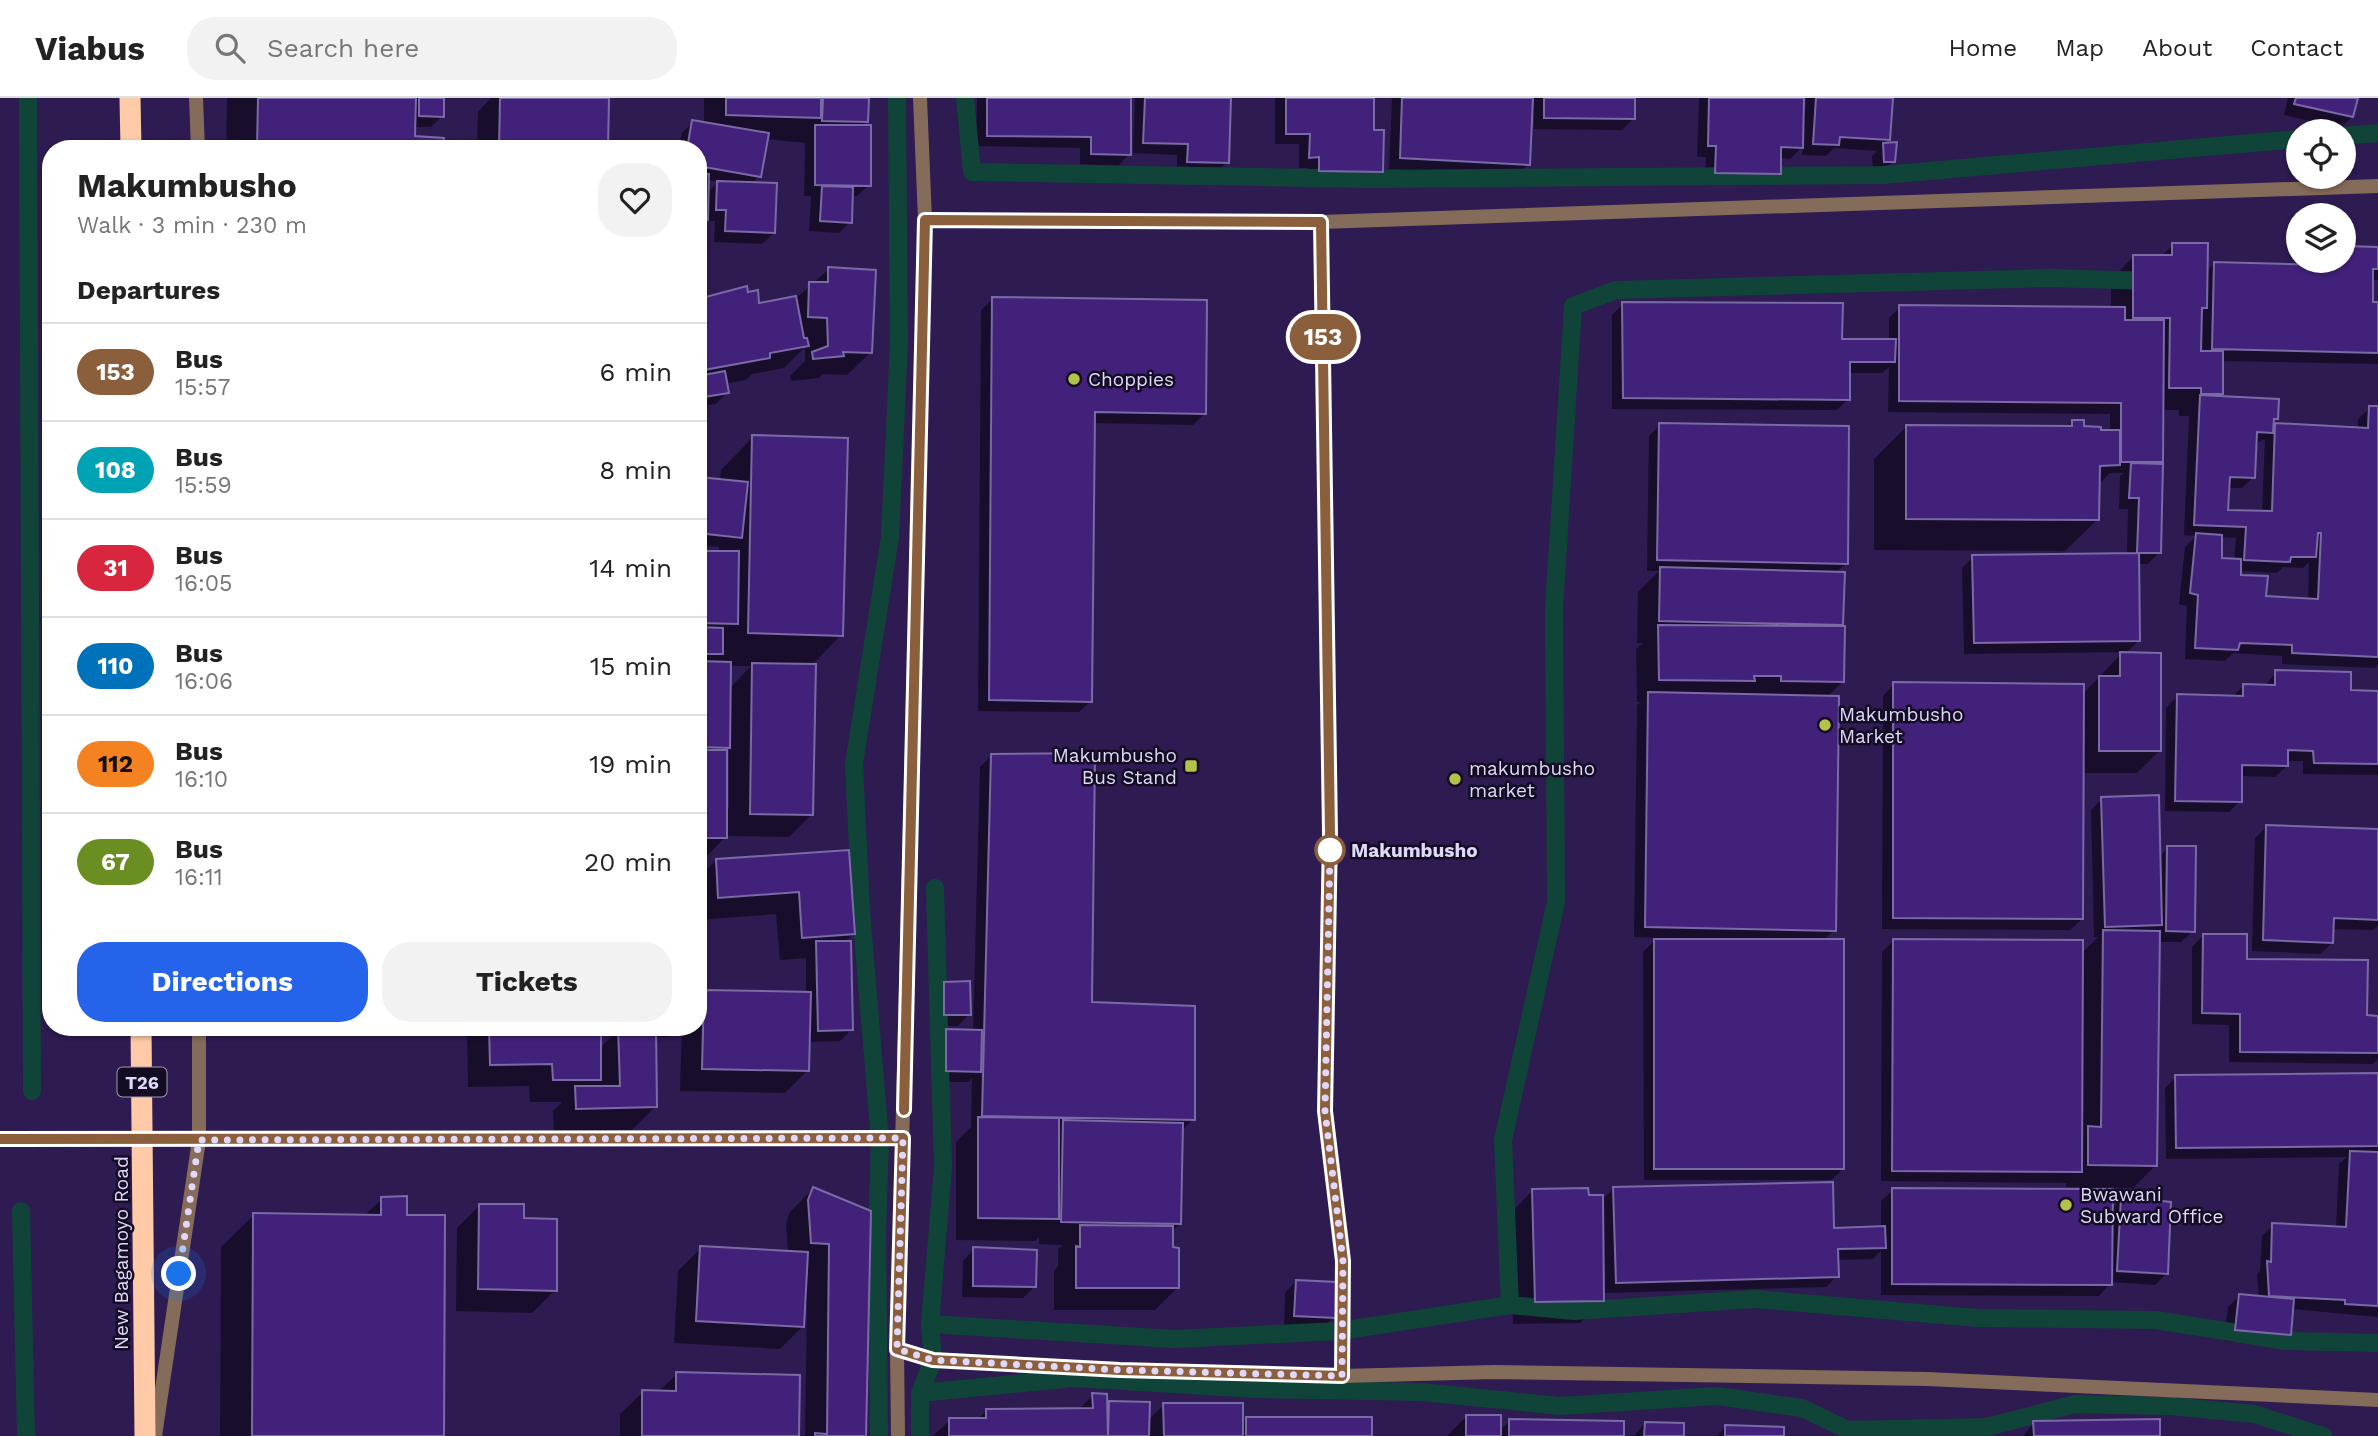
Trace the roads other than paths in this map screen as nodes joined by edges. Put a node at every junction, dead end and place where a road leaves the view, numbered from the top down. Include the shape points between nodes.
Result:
1 (130, 98) edge
2 (195, 98) edge
3 (920, 98) edge
4 (131, 140) edge
5 (197, 140) edge
6 (2378, 186) edge
7 (925, 220) junction
8 (1321, 222) junction
9 (141, 1036) edge
10 (199, 1036) edge
11 (142, 1138) junction
12 (903, 1138) junction
13 (0, 1139) edge
14 (199, 1140) junction
15 (897, 1349) junction
16 (1342, 1376) junction
17 (2378, 1400) edge
18 (145, 1436) edge
19 (155, 1436) edge
20 (898, 1436) edge

1 - 4 highway
2 - 5 street
3 - 7 street
6 - 8 street
7 - 8 street
7 - 12 street
8 - 16 street via 1330,834 1325,1111 1343,1261
9 - 11 highway, New Bagamoyo Road / T26
10 - 14 street
11 - 13 street
11 - 14 street
11 - 18 highway, New Bagamoyo Road / T26
12 - 14 street
12 - 15 street
14 - 19 street
15 - 16 street via 933,1360
15 - 20 street
16 - 17 street via 1494,1372 1927,1379

